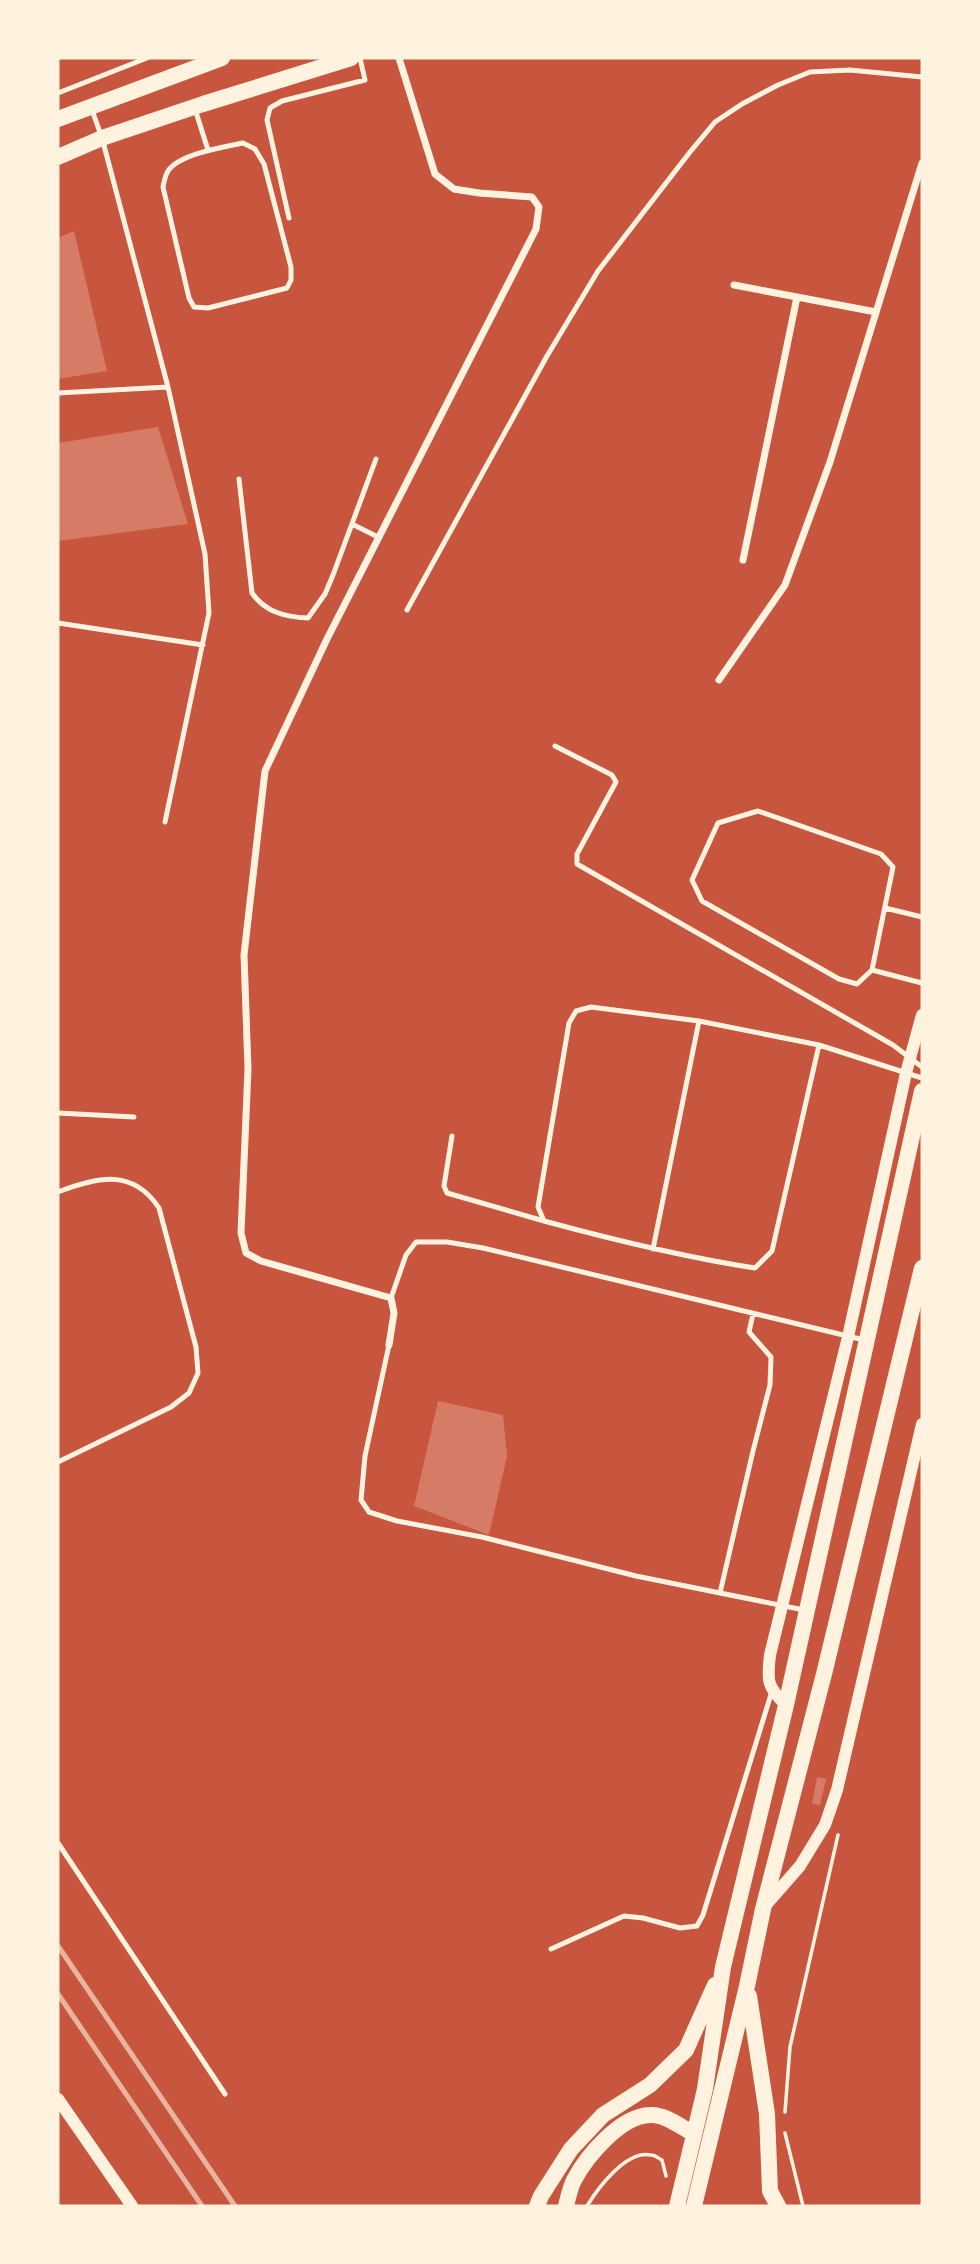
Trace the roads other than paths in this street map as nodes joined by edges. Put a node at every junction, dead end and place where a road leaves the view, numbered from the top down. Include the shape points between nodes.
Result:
1 (147, 58) edge
2 (222, 58) edge
3 (351, 58) edge
4 (360, 58) edge
5 (399, 58) edge
6 (922, 77) edge
7 (58, 93) edge
8 (91, 106) junction
9 (195, 106) junction
10 (58, 119) edge
11 (102, 138) junction
12 (208, 150) junction
13 (58, 157) edge
14 (922, 163) edge
15 (289, 218) dead end
16 (734, 285) dead end
17 (797, 297) junction
18 (876, 312) junction
19 (168, 387) junction
20 (58, 393) edge
21 (376, 459) dead end
22 (239, 479) dead end
23 (352, 524) junction
24 (378, 537) junction
25 (743, 560) dead end
26 (407, 610) dead end
27 (58, 623) edge
28 (203, 645) junction
29 (719, 681) dead end
30 (555, 746) dead end
31 (165, 822) dead end
32 (885, 908) junction
33 (922, 917) edge
34 (872, 970) junction
35 (922, 983) edge
36 (922, 1014) edge
37 (699, 1021) junction
38 (819, 1045) junction
39 (917, 1063) edge
40 (906, 1073) junction
41 (922, 1078) edge
42 (922, 1091) edge
43 (58, 1113) edge
44 (134, 1118) dead end
45 (452, 1136) dead end
46 (58, 1192) edge
47 (544, 1221) junction
48 (653, 1249) junction
49 (922, 1268) edge
50 (391, 1298) junction
51 (752, 1314) junction
52 (848, 1336) junction
53 (867, 1341) junction
54 (389, 1345) joint
55 (922, 1424) edge
56 (58, 1462) edge
57 (720, 1593) junction
58 (782, 1604) junction
59 (807, 1611) junction
60 (772, 1691) junction
61 (786, 1704) junction
62 (58, 1843) edge
63 (763, 1909) junction
64 (551, 1949) dead end
65 (723, 1967) junction
66 (747, 1986) junction
67 (225, 2094) dead end
68 (58, 2099) edge
69 (694, 2134) junction
70 (132, 2206) edge
71 (537, 2206) edge
72 (566, 2206) edge
73 (677, 2206) edge
74 (694, 2206) edge
75 (778, 2206) edge

1 - 7 lane
2 - 8 main road
3 - 9 main road
4 - 15 lane via 365,80 270,108 267,120
5 - 24 street via 435,174 454,188 532,197 539,207 536,229
6 - 26 lane via 850,70 810,72 766,91 715,122 598,271
8 - 10 main road
8 - 11 lane
9 - 11 main road
9 - 12 lane
11 - 13 main road
11 - 19 lane
12 - 12 lane via 243,143 255,149 264,164 291,267 286,288 208,308 194,307 163,187 174,164
14 - 18 street
16 - 17 street
17 - 18 street
17 - 25 street
18 - 29 street via 830,462 785,585
19 - 20 lane
19 - 28 lane via 205,554 209,613
21 - 23 lane
22 - 23 lane via 252,593 286,617 308,618 317,607
23 - 24 lane
24 - 50 street via 265,771 244,956 248,1069 242,1233 246,1253 261,1261
27 - 28 lane
28 - 31 lane
30 - 39 lane via 612,775 616,782 577,854 577,864
32 - 33 lane
32 - 34 lane
32 - 34 lane via 893,867 881,854 758,811 718,822 692,880 702,901 839,979 856,984
34 - 35 lane
36 - 39 street
37 - 38 lane
37 - 47 lane via 591,1007 576,1011 569,1023 538,1207
37 - 48 lane
38 - 40 lane
38 - 48 lane via 772,1251 755,1268
39 - 40 street
40 - 41 lane
40 - 52 street
42 - 53 main road
43 - 44 lane
45 - 47 lane via 444,1186 447,1193
46 - 56 lane via 97,1180 118,1180 149,1193 159,1208 196,1347 198,1373 189,1393 171,1407
47 - 48 lane
49 - 63 main road
50 - 51 lane via 416,1242 433,1241 483,1248
50 - 54 street via 394,1313
51 - 52 lane
51 - 57 lane via 749,1332 771,1357 770,1385
52 - 53 lane
52 - 58 street
53 - 59 main road
54 - 57 lane via 365,1456 361,1500 369,1512
55 - 63 street via 837,1790 825,1825 800,1866
57 - 58 lane
58 - 59 lane
58 - 60 street via 768,1674
59 - 61 main road
60 - 61 street
60 - 64 lane via 697,1926 624,1916
61 - 65 main road
62 - 67 lane
63 - 66 main road
65 - 69 main road
65 - 71 main road via 686,2050 650,2085 603,2115 571,2149
66 - 74 main road
66 - 75 main road via 767,2114 770,2191
68 - 70 street
69 - 72 main road via 652,2115 624,2123 574,2181
69 - 73 main road

